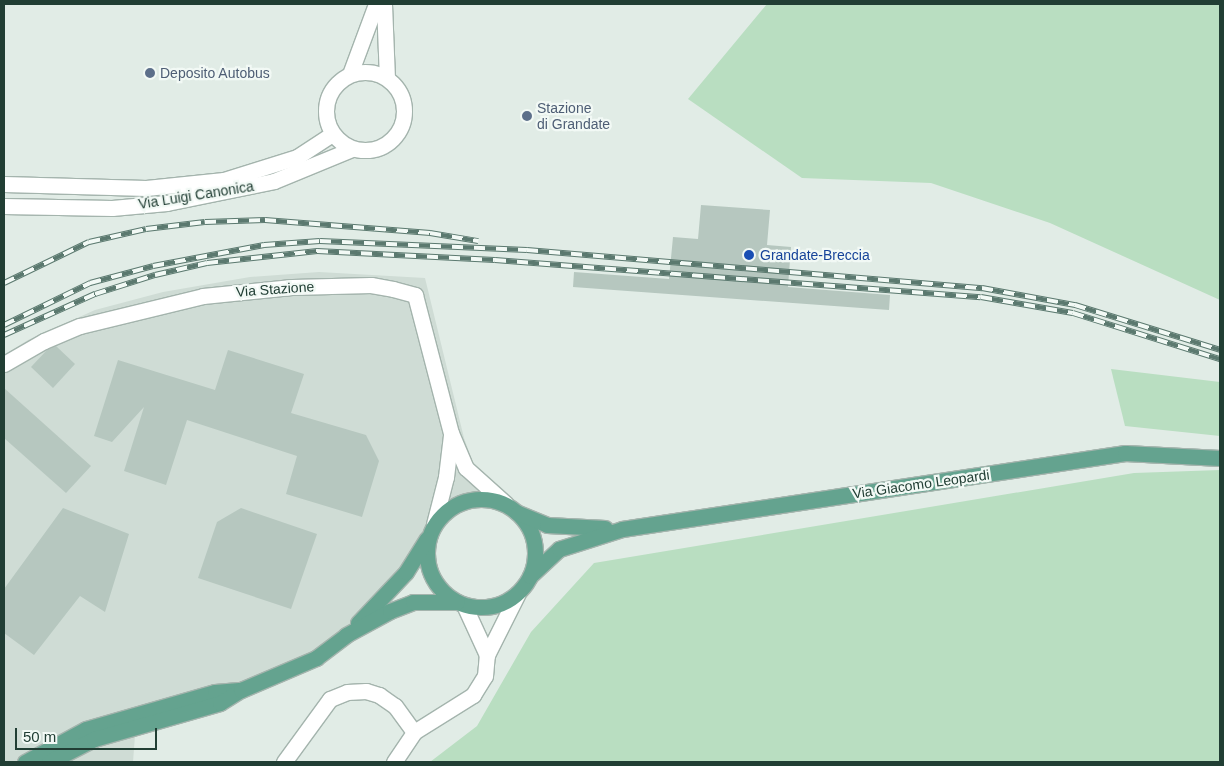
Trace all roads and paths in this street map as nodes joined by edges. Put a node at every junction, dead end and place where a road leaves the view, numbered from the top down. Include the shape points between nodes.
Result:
1 (376, 4) edge
2 (384, 4) edge
3 (350, 74) junction
4 (386, 78) junction
5 (332, 134) junction
6 (352, 149) junction
7 (4, 184) edge
8 (4, 206) edge
9 (4, 364) edge
10 (451, 433) junction
11 (1220, 458) edge
12 (512, 509) junction
13 (622, 529) junction
14 (431, 530) junction
15 (530, 576) junction
16 (518, 593) junction
17 (461, 603) junction
18 (346, 635) junction
19 (487, 655) junction
20 (241, 690) junction
21 (414, 732) junction
22 (25, 762) edge
23 (49, 762) edge
24 (284, 762) edge
25 (394, 762) edge

1 - 3 street
2 - 4 street
3 - 4 street via 363,72
3 - 5 street via 336,85 327,100 325,112
4 - 6 street, Via Luigi Canonica via 401,96 404,107 401,128 382,147 366,151
5 - 6 street
5 - 7 street, Via Luigi Canonica via 297,157 224,180 146,188
6 - 8 street, Via Luigi Canonica via 274,182 167,203 112,208
9 - 10 street, Via Stazione via 44,341 80,326 203,296 292,287 371,285 414,295
10 - 12 street, Via Stazione via 466,468
10 - 14 street, Via Stazione via 446,477
11 - 13 main road, Via Giacomo Leopardi via 1126,454
12 - 13 main road, Via Giacomo Leopardi via 547,525
12 - 14 main road, Via Giacomo Leopardi via 487,498 470,499 453,506
12 - 15 main road, Via Giacomo Leopardi via 533,536 535,557
13 - 15 main road, Via Giacomo Leopardi via 559,549
14 - 17 main road via 427,564 434,580
14 - 18 main road, Via Giacomo Leopardi via 406,572
15 - 16 main road, Via Giacomo Leopardi
16 - 17 main road, Via Giacomo Leopardi via 489,606
16 - 19 street
17 - 18 main road, Via Giacomo Leopardi via 413,602
17 - 19 street
18 - 20 main road, Via Giacomo Leopardi via 316,658
19 - 21 street via 485,676 474,696
20 - 22 main road, Via Giacomo Leopardi via 215,692 86,729
20 - 23 main road, Via Giacomo Leopardi via 220,702 94,739
21 - 24 street via 395,706 379,695 366,691 347,692 330,699
21 - 25 street

